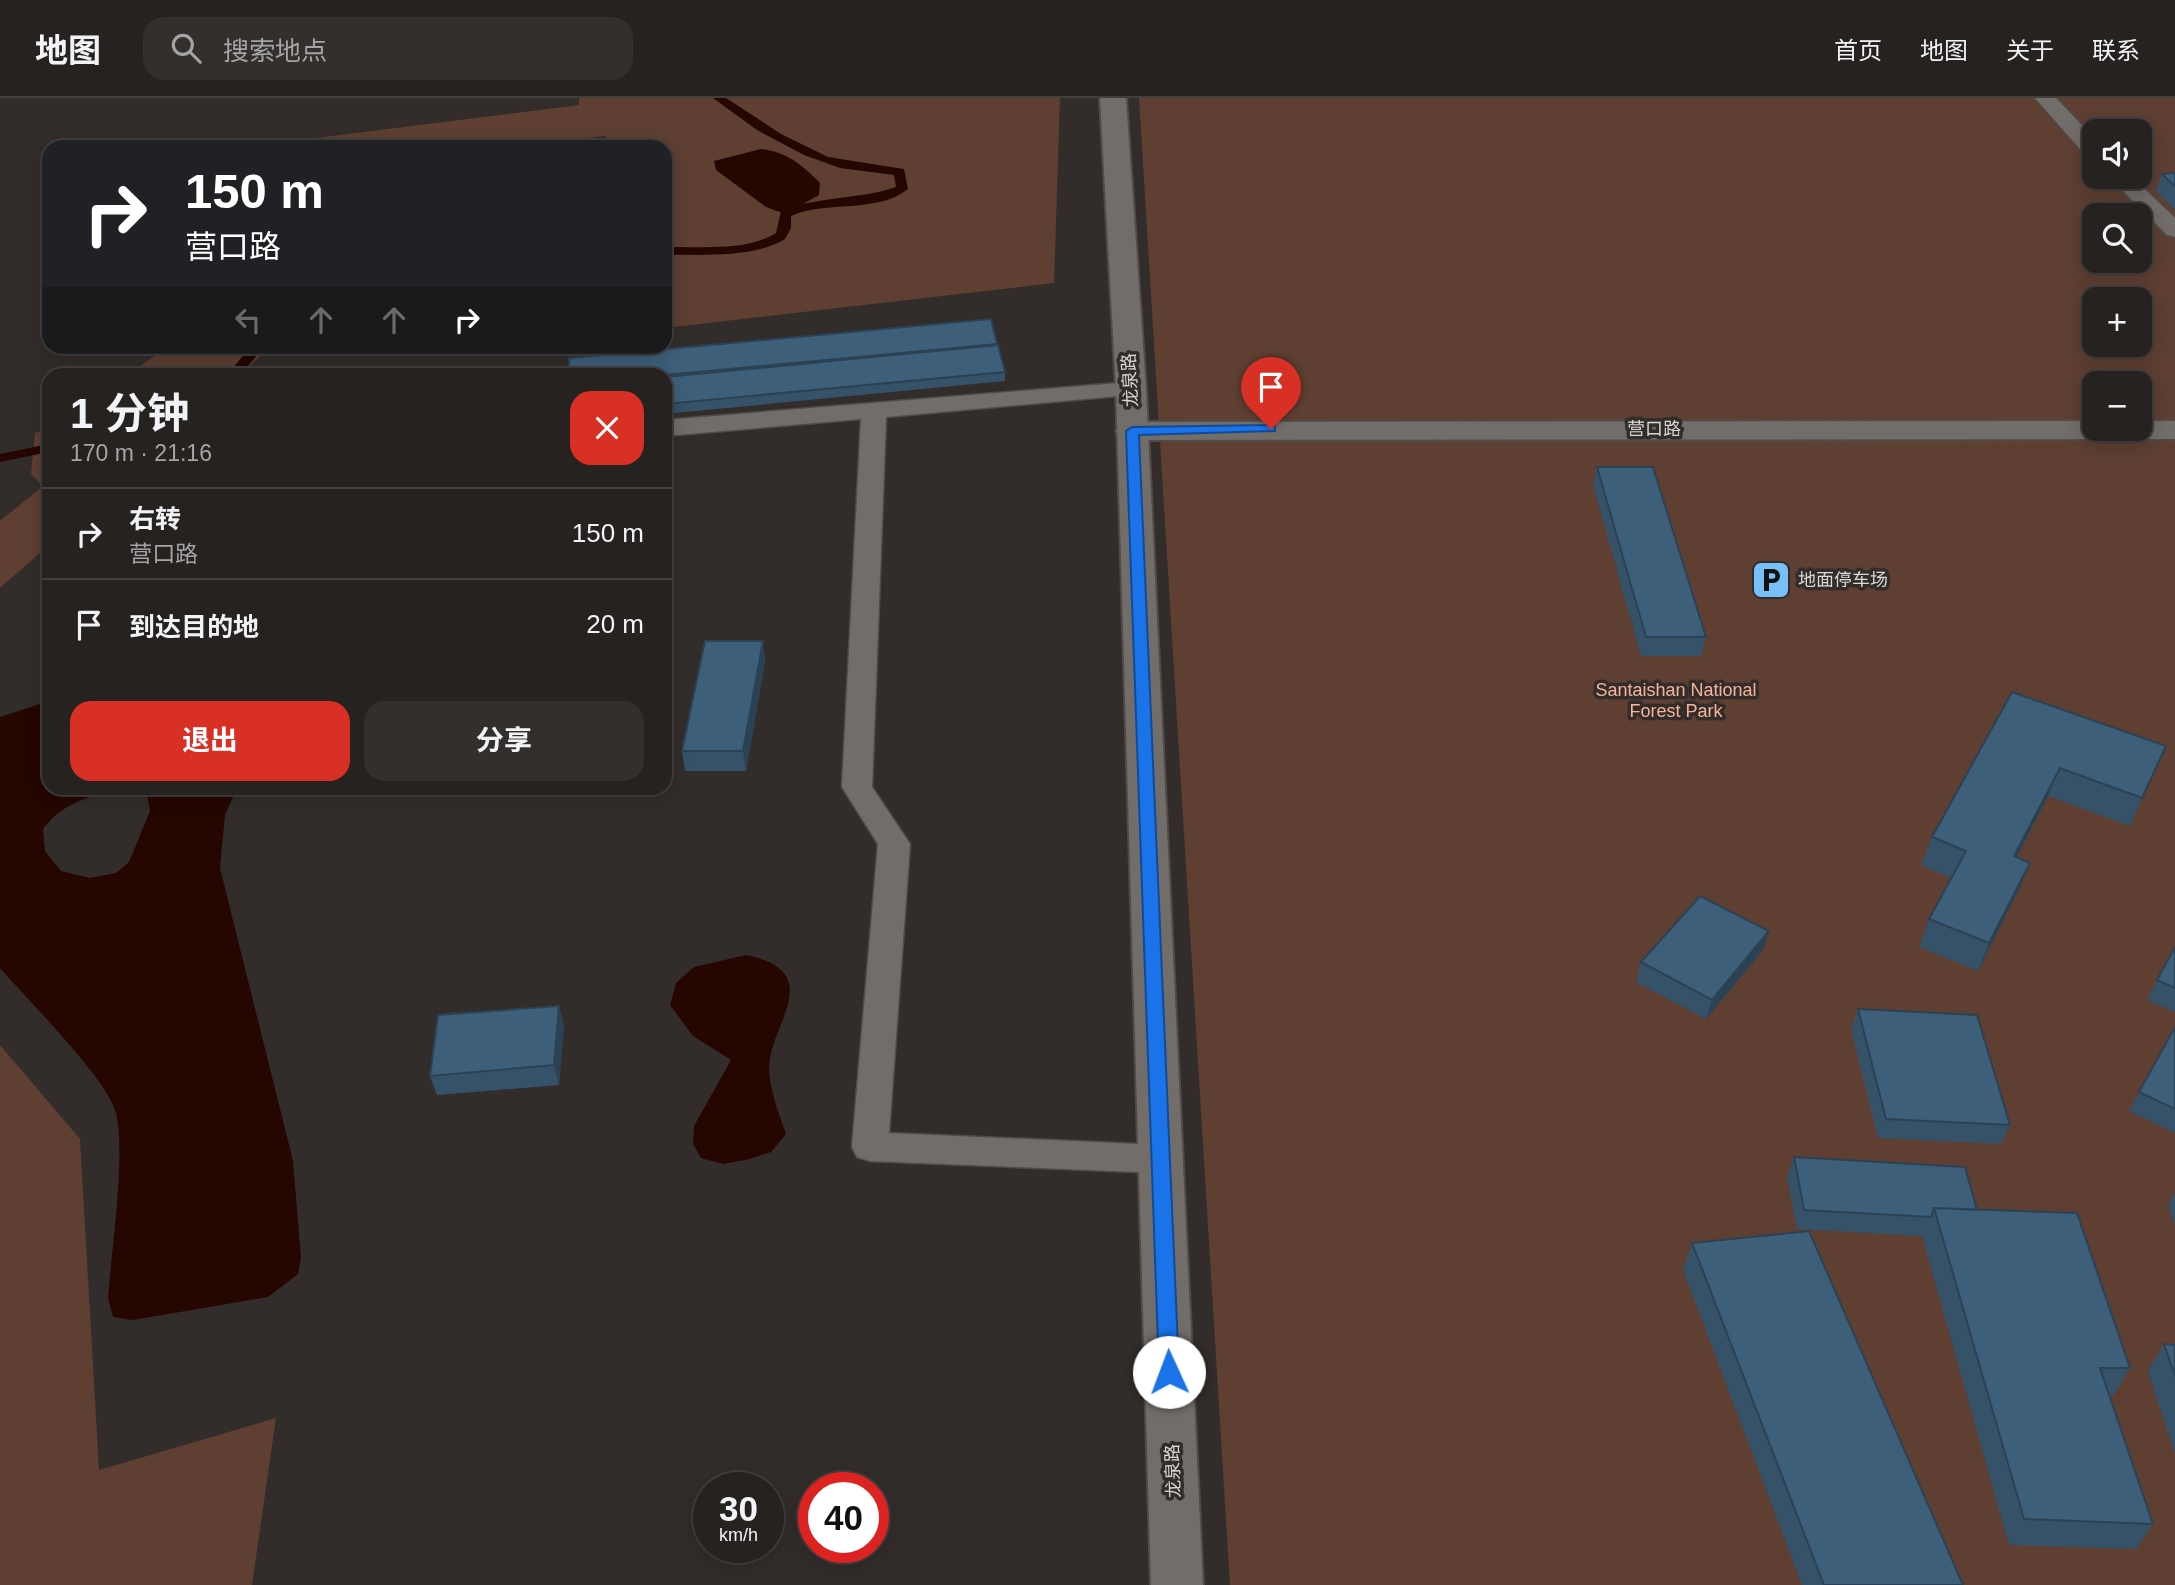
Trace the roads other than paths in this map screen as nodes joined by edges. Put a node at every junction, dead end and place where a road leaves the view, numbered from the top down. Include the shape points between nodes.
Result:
1 (1113, 98) edge
2 (2045, 98) edge
3 (2082, 138) edge
4 (2132, 189) edge
5 (2175, 230) edge
6 (1131, 389) junction
7 (874, 413) dead end
8 (672, 427) edge
9 (2175, 430) edge
10 (1132, 431) junction
11 (1161, 1159) junction
12 (1177, 1585) edge

1 - 6 street, 龙泉路
2 - 3 lane
4 - 5 lane
6 - 8 lane
6 - 10 street, 龙泉路
7 - 11 lane via 857,787 894,844 870,1147
9 - 10 street, 营口路
10 - 11 street, 龙泉路
11 - 12 street, 龙泉路

